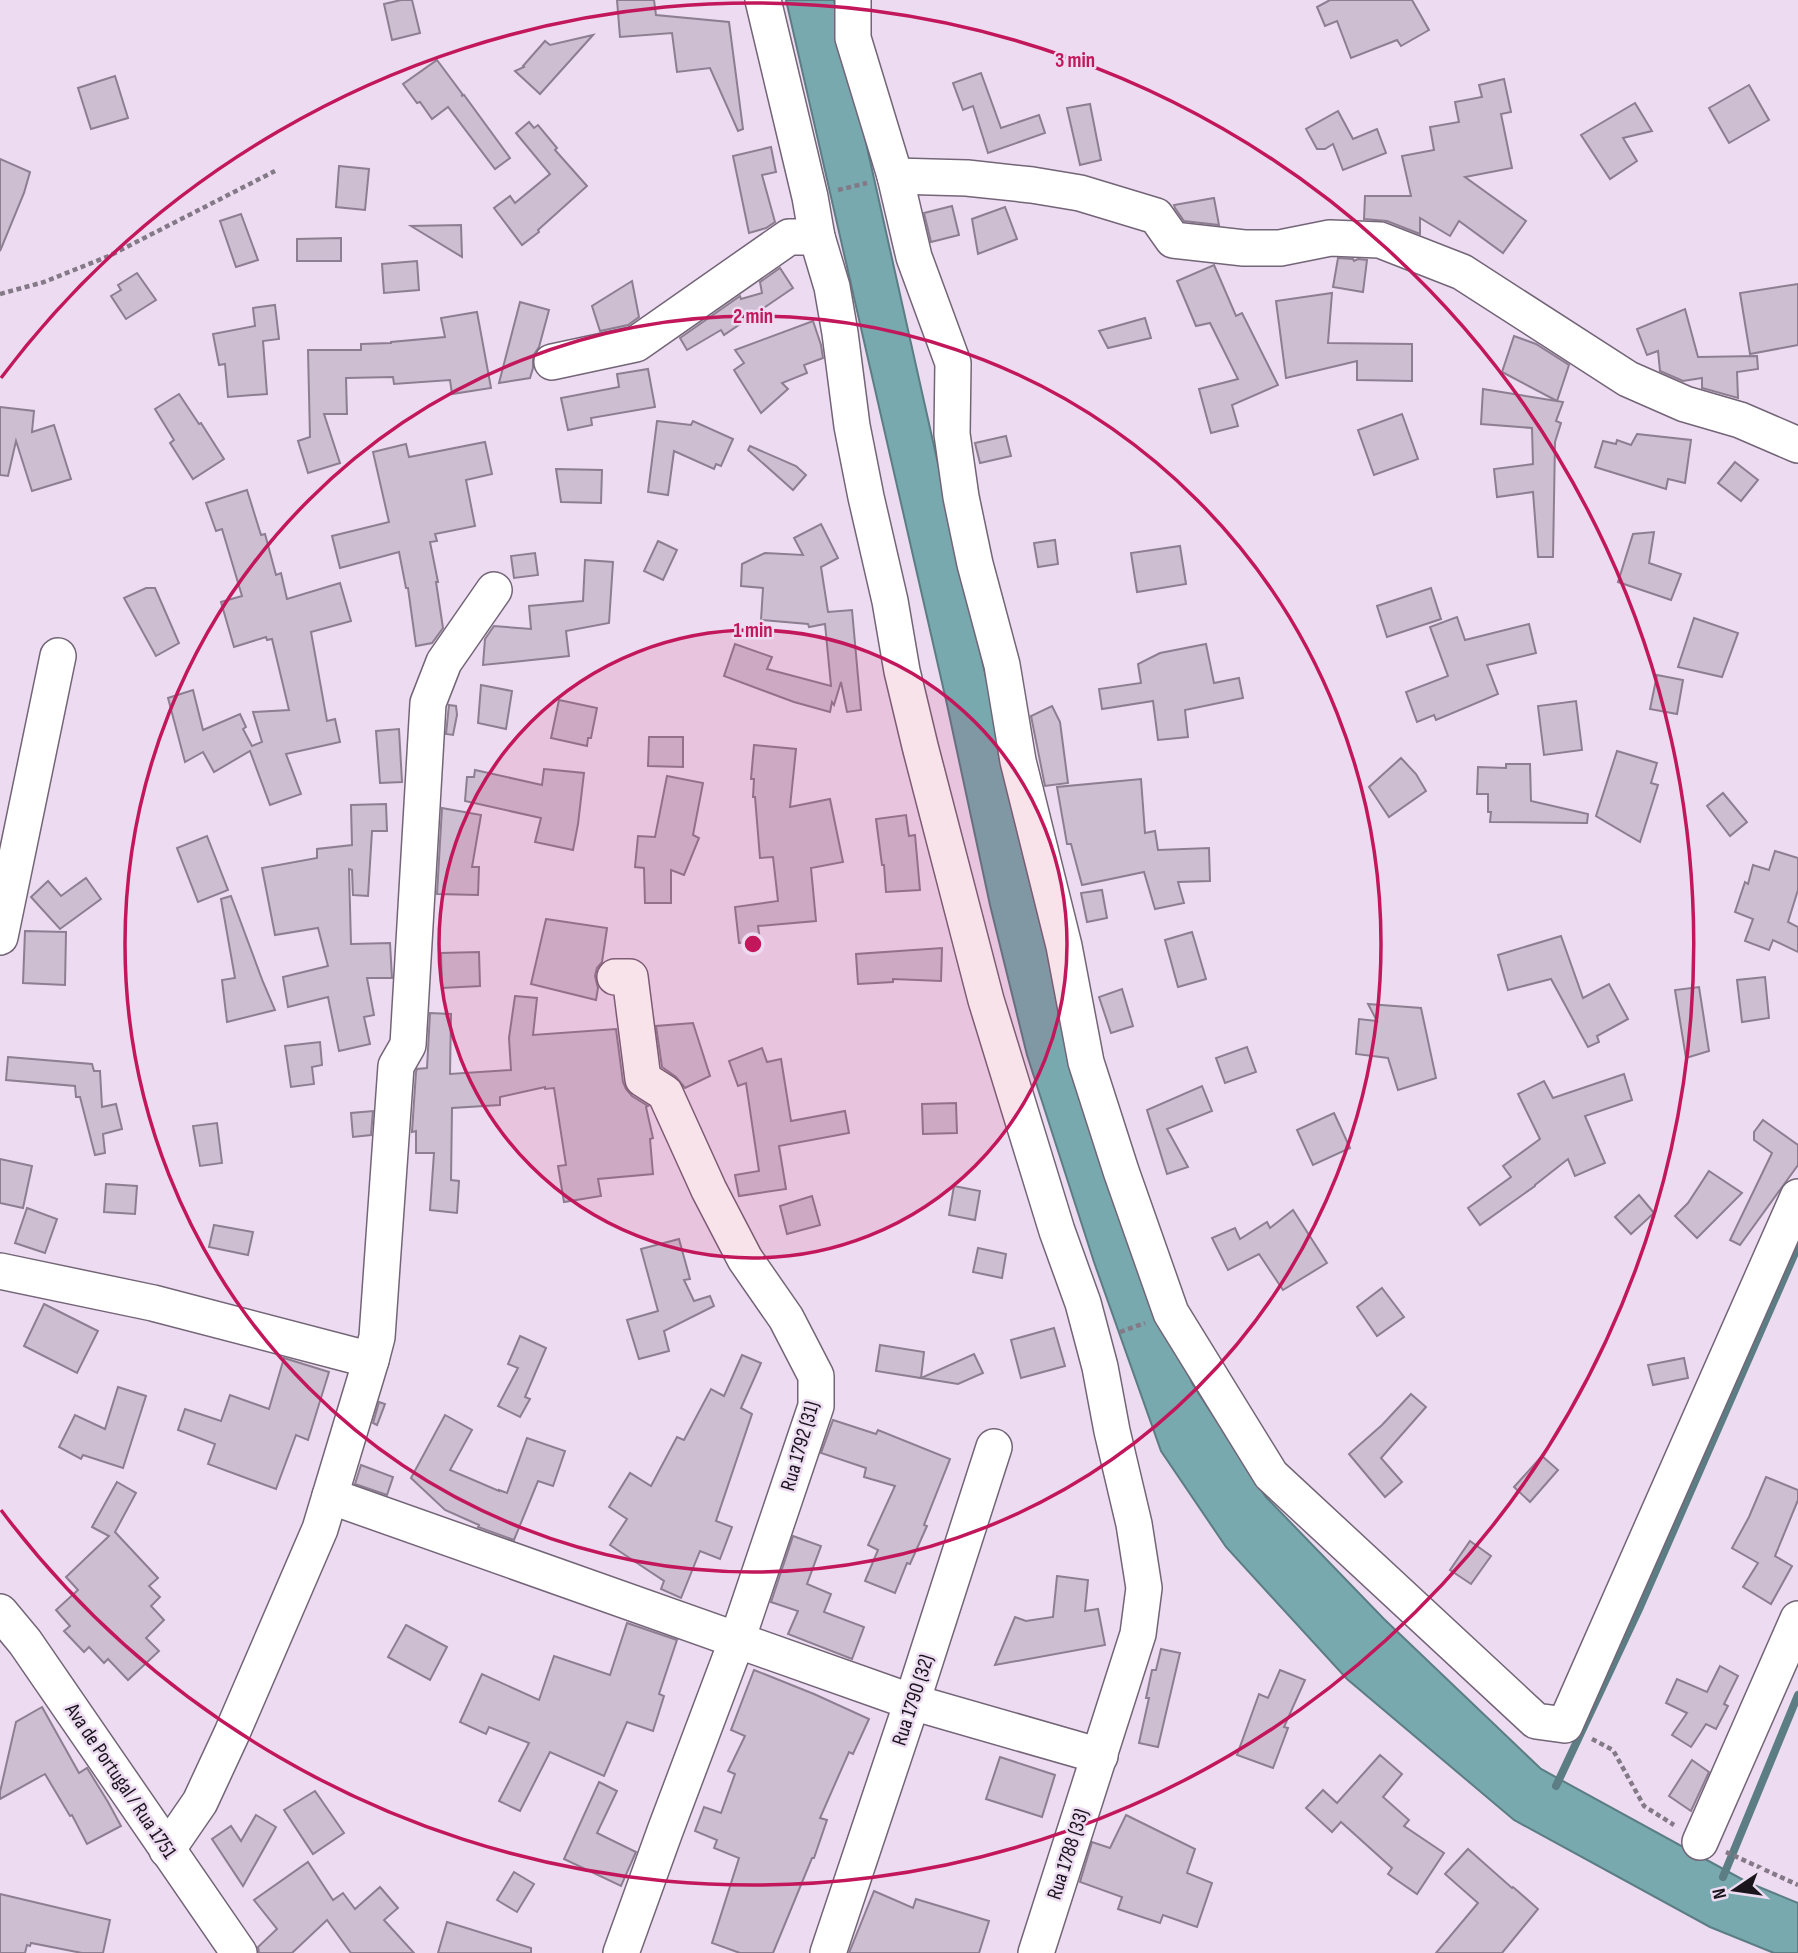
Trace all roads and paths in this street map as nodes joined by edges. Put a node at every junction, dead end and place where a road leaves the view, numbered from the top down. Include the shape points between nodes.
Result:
1 (763, 0) edge
2 (853, 0) edge
3 (275, 171) dead end
4 (895, 176) junction
5 (810, 197) junction
6 (817, 237) junction
7 (0, 293) edge
8 (552, 362) dead end
9 (1798, 445) edge
10 (494, 590) dead end
11 (58, 656) dead end
12 (0, 937) edge
13 (615, 977) dead end
14 (1798, 1197) edge
15 (0, 1271) edge
16 (1171, 1313) junction
17 (1093, 1342) junction
18 (371, 1360) junction
19 (994, 1447) dead end
20 (330, 1496) junction
21 (0, 1612) edge
22 (1798, 1619) edge
23 (737, 1640) junction
24 (912, 1702) junction
25 (1613, 1750) dead end
26 (1100, 1756) junction
27 (1707, 1844) junction
28 (167, 1850) junction
29 (1798, 1885) edge
30 (239, 1953) edge
31 (621, 1953) edge
32 (828, 1953) edge
33 (1036, 1953) edge

1 - 5 street, Rua 1788 (33)
2 - 4 street via 853,38
3 - 7 path via 109,256 44,282
4 - 5 path
4 - 9 street via 967,178 1080,193 1156,216 1173,240 1280,248 1330,238 1380,240 1462,272 1628,379
4 - 16 street via 914,257 953,363 953,434 961,498 1002,665 1018,761 1064,946 1086,1062
5 - 6 street, Rua 1788 (33)
6 - 8 street via 789,237 636,344
6 - 17 street, Rua 1788 (33) via 832,286 852,426 920,746 986,1000
10 - 18 street via 444,662 428,703 408,1045 396,1066 377,1337
11 - 12 street
13 - 23 street, Rua 1792 (31) via 630,977 643,1079 665,1093 745,1259 786,1318 816,1376 816,1405
14 - 16 street via 1565,1725 1536,1721 1271,1475
15 - 18 street via 153,1303
16 - 17 path
17 - 26 street, Rua 1788 (33) via 1144,1588 1138,1634
18 - 20 street
19 - 24 street, Rua 1790 (32)
20 - 23 street
20 - 28 street via 232,1733 200,1802
21 - 28 street, Ava de Portugal / Rua 1751 via 26,1642
22 - 27 street
23 - 24 street
23 - 31 street, Rua 1792 (31)
24 - 26 street
24 - 32 street, Rua 1790 (32)
25 - 27 path via 1644,1806
26 - 33 street, Rua 1788 (33)
27 - 29 path
28 - 30 street, Ava de Portugal / Rua 1751

